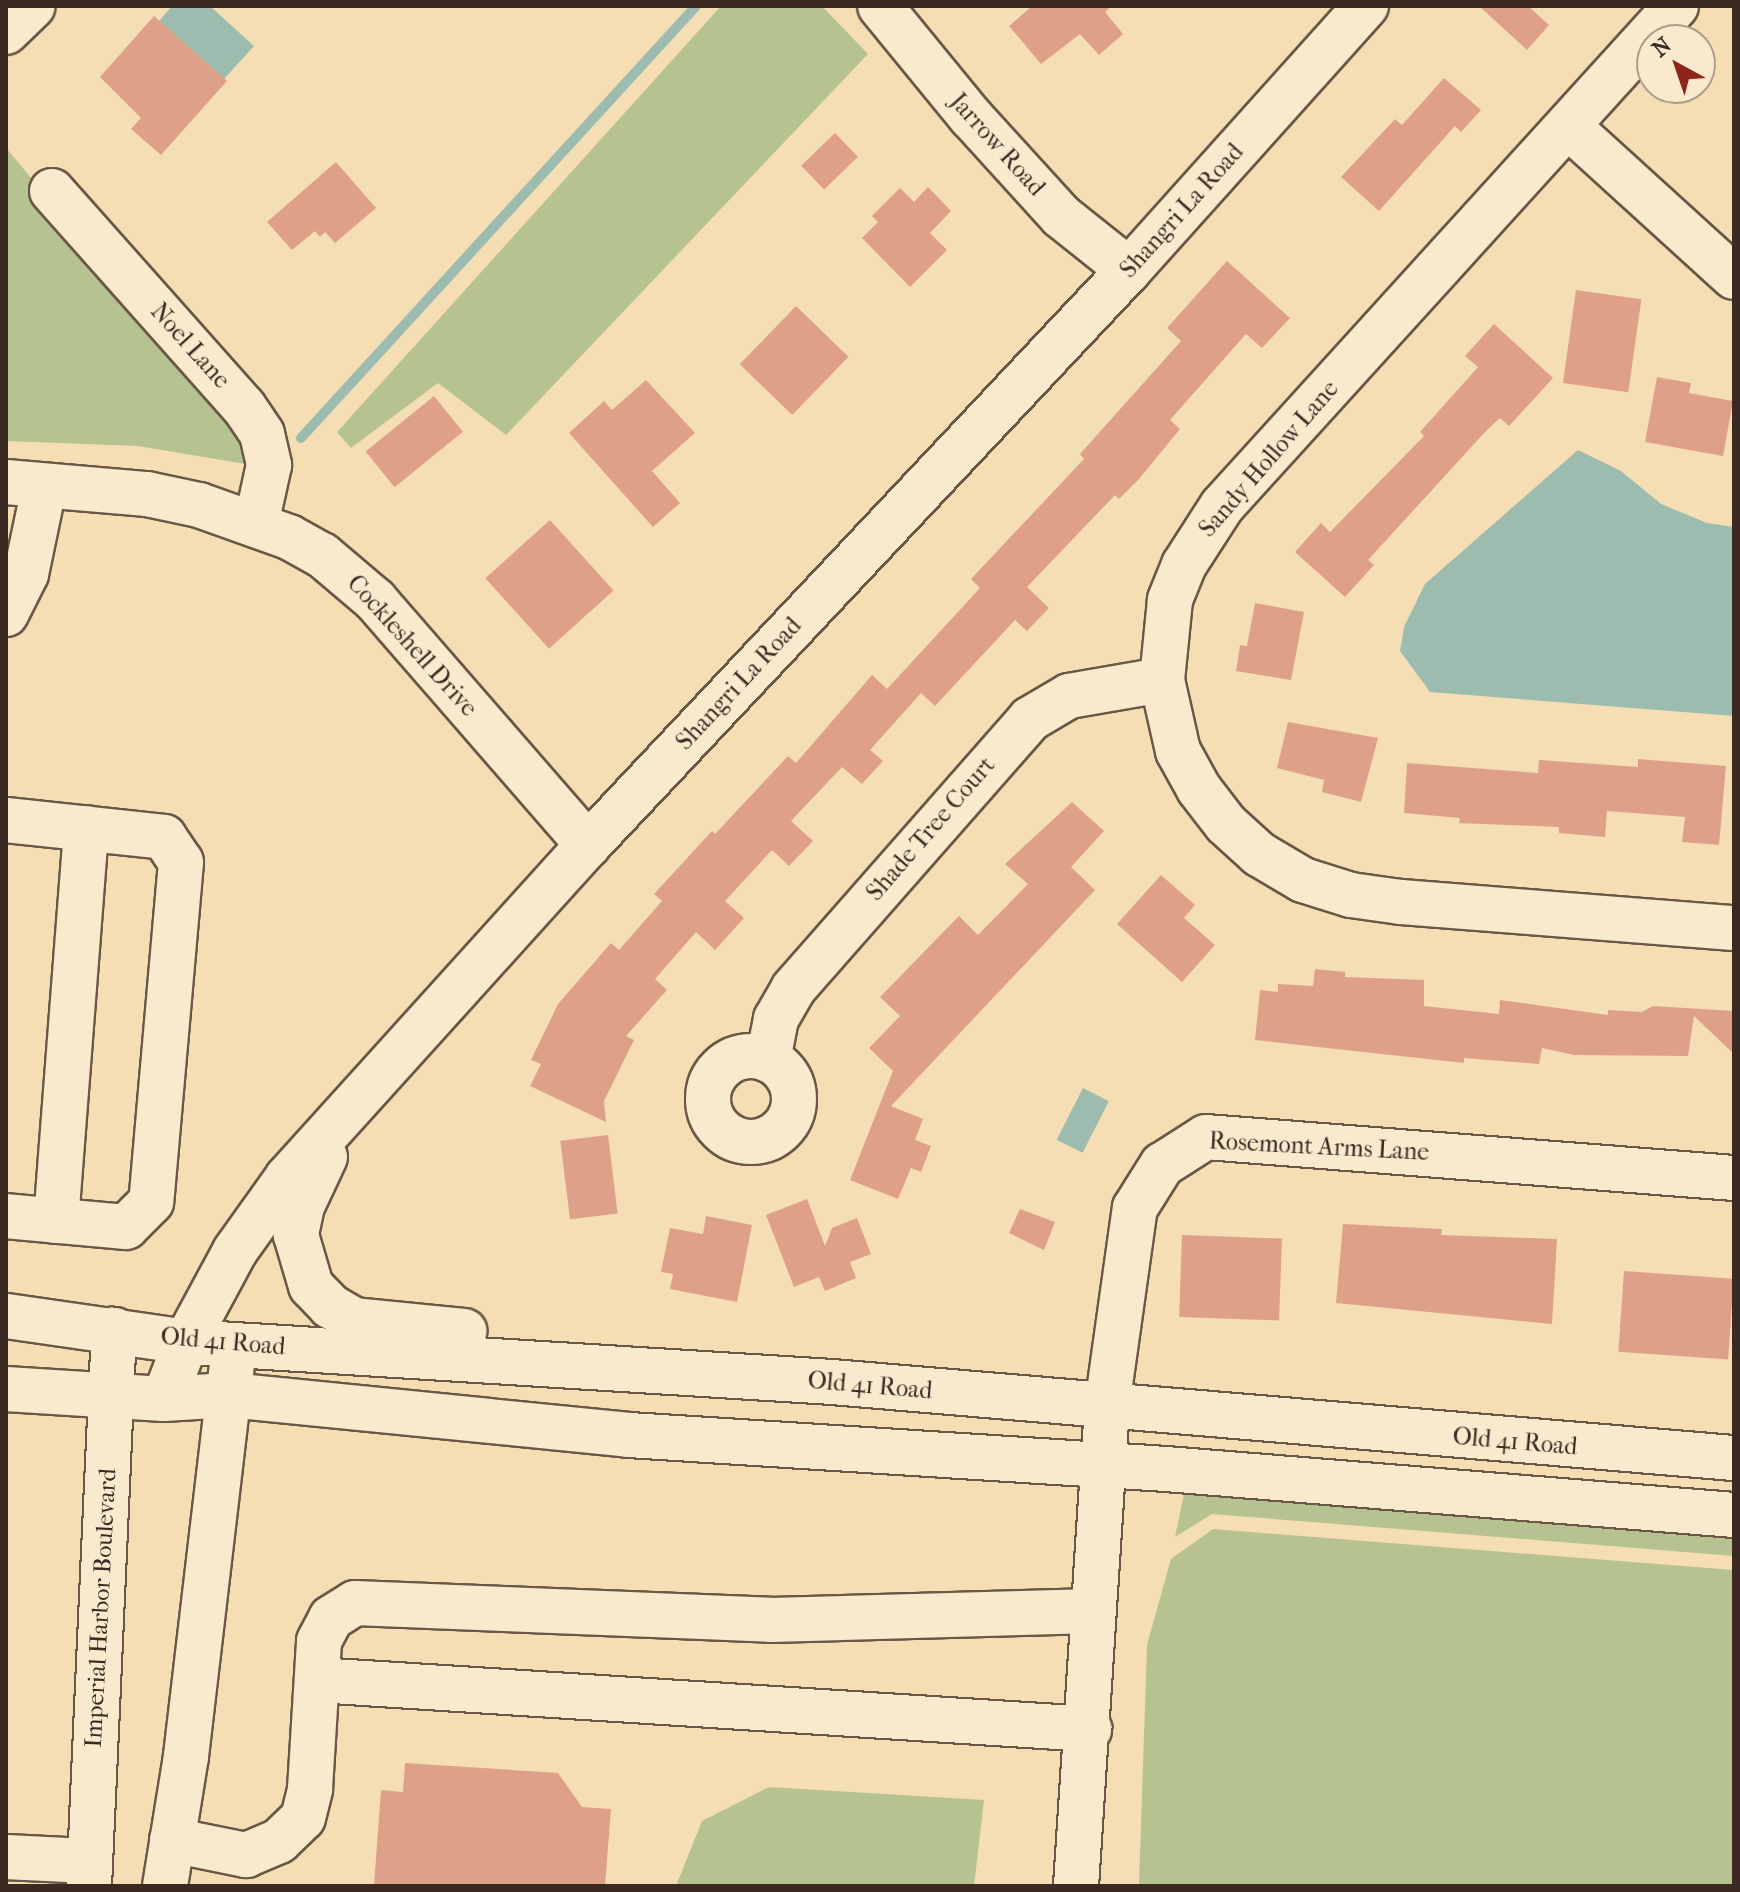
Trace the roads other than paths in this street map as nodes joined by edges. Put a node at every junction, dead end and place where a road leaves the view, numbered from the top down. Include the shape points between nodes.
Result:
1 (33, 6) edge
2 (880, 6) edge
3 (1366, 6) edge
4 (1676, 6) edge
5 (6, 32) edge
6 (1568, 126) junction
7 (52, 191) dead end
8 (1129, 270) junction
9 (1734, 277) edge
10 (25, 485) edge
11 (256, 524) junction
12 (6, 614) edge
13 (1162, 680) junction
14 (6, 820) edge
15 (86, 828) junction
16 (588, 845) junction
17 (1734, 928) edge
18 (768, 1060) dead end
19 (344, 1114) junction
20 (1734, 1178) edge
21 (6, 1216) edge
22 (56, 1221) junction
23 (6, 1316) edge
24 (114, 1330) junction
25 (186, 1342) junction
26 (234, 1346) junction
27 (832, 1382) junction
28 (6, 1389) edge
29 (109, 1395) junction
30 (229, 1395) junction
31 (164, 1399) junction
32 (1107, 1406) junction
33 (1734, 1458) edge
34 (1103, 1465) junction
35 (1734, 1515) edge
36 (1094, 1611) junction
37 (317, 1680) junction
38 (1089, 1729) junction
39 (172, 1840) junction
40 (6, 1857) edge
41 (89, 1874) edge
42 (165, 1886) edge
43 (1076, 1886) edge

1 - 5 street
2 - 8 street, Jarrow Road via 1061,216
3 - 8 street, Shangri La Road
4 - 6 street, Sandy Hollow Lane
6 - 9 street
6 - 13 street, Sandy Hollow Lane via 1222,506 1184,565 1170,600
7 - 11 street, Noel Lane via 244,407 262,434 269,465
8 - 16 street, Shangri La Road
10 - 11 street, Cockleshell Drive via 147,494
10 - 12 street via 26,574
11 - 16 street, Cockleshell Drive via 289,537 350,576
13 - 17 street, Sandy Hollow Lane via 1178,751 1199,789 1259,854 1303,880 1351,895 1401,902
13 - 18 street, Shade Tree Court via 1069,696 1030,719 793,989 776,1019
14 - 15 street
15 - 22 street
15 - 22 street via 164,837 181,862 151,1202 126,1227
16 - 19 street, Shangri La Road
19 - 25 street, Shangri La Road via 287,1178 235,1251
19 - 27 street via 302,1206 296,1235 311,1286 354,1320 734,1350
20 - 32 street, Rosemont Arms Lane via 1206,1137 1162,1165 1140,1195
21 - 22 street
23 - 24 street, Old 41 Road
24 - 25 street, Old 41 Road
24 - 29 street, Imperial Harbor Boulevard
25 - 26 street, Old 41 Road
25 - 31 street, Shangri La Road
26 - 27 street, Old 41 Road
26 - 30 street
27 - 32 street, Old 41 Road
28 - 29 street
29 - 31 street
29 - 41 street, Imperial Harbor Boulevard
30 - 31 street
30 - 34 street via 629,1435
30 - 39 street
32 - 33 street, Old 41 Road
32 - 34 street, Rosemont Arms Lane
34 - 35 street
34 - 36 street, Rosemont Arms Lane
36 - 37 street via 771,1620 355,1603 331,1618 319,1641
36 - 38 street, Rosemont Arms Lane
37 - 38 street
37 - 39 street via 310,1789 303,1818 279,1841 246,1855
38 - 43 street, Rosemont Arms Lane
39 - 42 street
40 - 41 street

